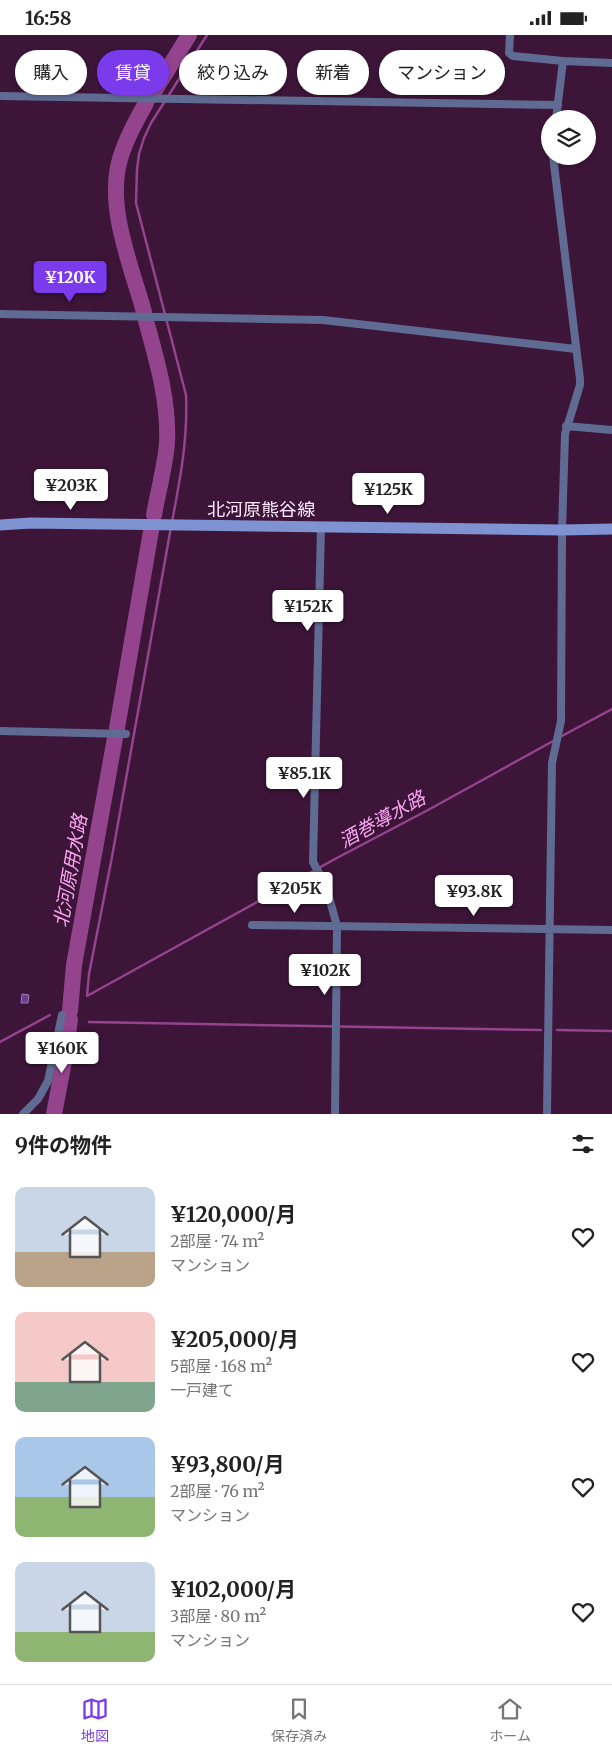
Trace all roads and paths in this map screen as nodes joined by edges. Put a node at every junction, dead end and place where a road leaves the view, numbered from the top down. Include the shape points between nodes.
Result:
1 (510, 35) edge
2 (563, 61) junction
3 (612, 63) edge
4 (0, 96) edge
5 (558, 105) junction
6 (557, 110) edge
7 (554, 165) edge
8 (0, 314) edge
9 (576, 349) junction
10 (566, 426) junction
11 (612, 430) edge
12 (0, 525) edge
13 (321, 527) junction
14 (612, 529) edge
15 (562, 530) junction
16 (0, 731) edge
17 (126, 734) dead end
18 (252, 925) dead end
19 (337, 926) junction
20 (551, 929) junction
21 (612, 930) edge
22 (62, 1015) dead end
23 (23, 1114) edge
24 (335, 1114) edge
25 (547, 1114) edge

1 - 2 street via 509,53 512,56
2 - 3 street
2 - 5 street
4 - 5 street
5 - 6 street
7 - 9 street
8 - 9 street via 322,319
9 - 10 street via 580,385
10 - 11 street
10 - 15 street
12 - 13 main road, 北河原熊谷線
13 - 15 main road, 北河原熊谷線
13 - 19 street via 313,862 326,886
14 - 15 main road, 北河原熊谷線
15 - 20 street via 561,721 552,763
16 - 17 street
18 - 19 street
19 - 20 street
19 - 24 street
20 - 21 street
20 - 25 street
22 - 23 street via 48,1081 38,1099

